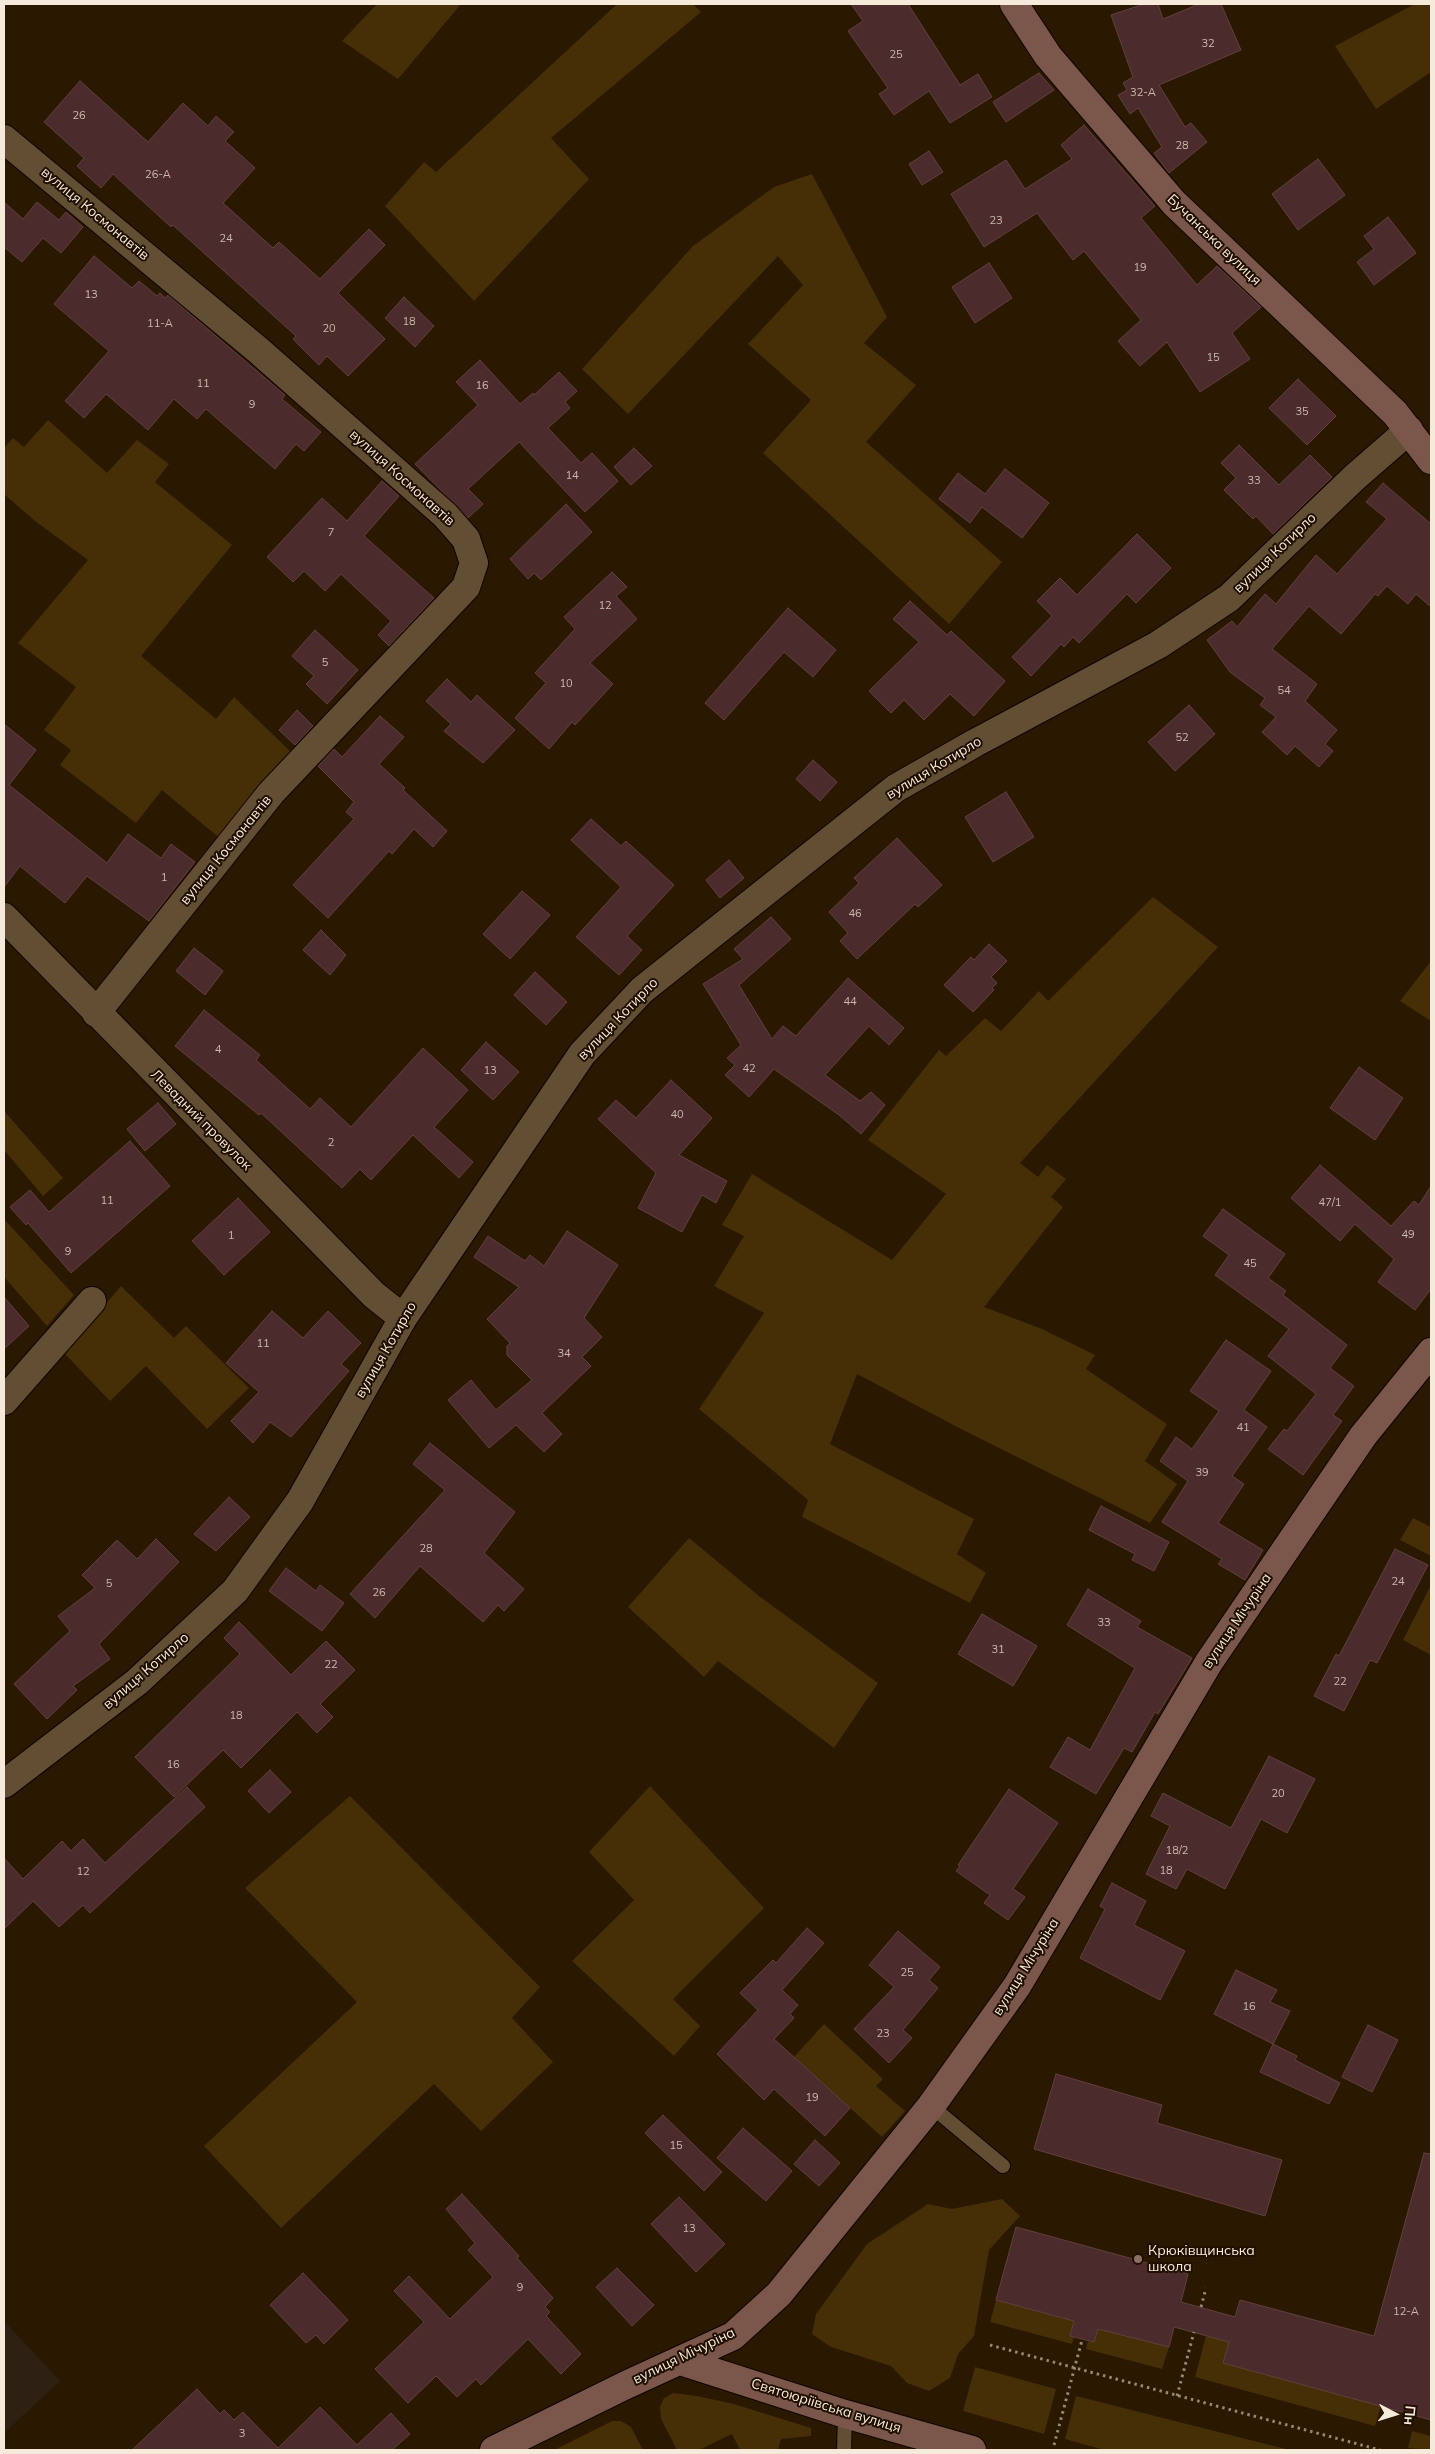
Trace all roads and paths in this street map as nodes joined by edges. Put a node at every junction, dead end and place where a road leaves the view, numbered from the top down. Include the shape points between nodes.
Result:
1 (1014, 4) edge
2 (4, 139) edge
3 (1409, 430) junction
4 (1431, 460) edge
5 (4, 917) edge
6 (96, 1013) junction
7 (92, 1301) dead end
8 (403, 1318) junction
9 (1431, 1352) edge
10 (4, 1401) edge
11 (4, 1784) edge
12 (931, 2106) junction
13 (1003, 2166) dead end
14 (1206, 2288) dead end
15 (1201, 2308) dead end
16 (1194, 2332) dead end
17 (1082, 2340) dead end
18 (990, 2345) dead end
19 (680, 2361) junction
20 (1074, 2368) junction
21 (1177, 2396) junction
22 (846, 2414) junction
23 (1054, 2445) dead end
24 (494, 2450) edge
25 (844, 2450) edge
26 (972, 2450) edge
27 (1380, 2450) edge

1 - 3 street, Бучанська вулиця via 1048,56 1174,203 1396,413
2 - 6 street, вулиця Космонавтів via 258,350 445,515 466,539 474,563 466,587 271,793
3 - 4 street, Бучанська вулиця
3 - 8 street, вулиця Котирло via 1228,598 1158,645 896,788 642,990 582,1054
5 - 6 street, Левадний провулок
6 - 8 street, Левадний провулок via 374,1295
7 - 10 street
8 - 11 street, вулиця Котирло via 300,1501 235,1591 137,1682
9 - 12 street, вулиця Мічуріна via 1363,1436 1208,1662 1017,1986
12 - 13 lane
12 - 19 street, вулиця Мічуріна via 779,2294 733,2336
14 - 15 path
16 - 21 path
17 - 20 path
18 - 20 path
19 - 22 street, Святоюріївська вулиця
19 - 24 street, вулиця Мічуріна
20 - 21 path
20 - 23 path
21 - 27 path
22 - 25 lane
22 - 26 street, Святоюріївська вулиця

